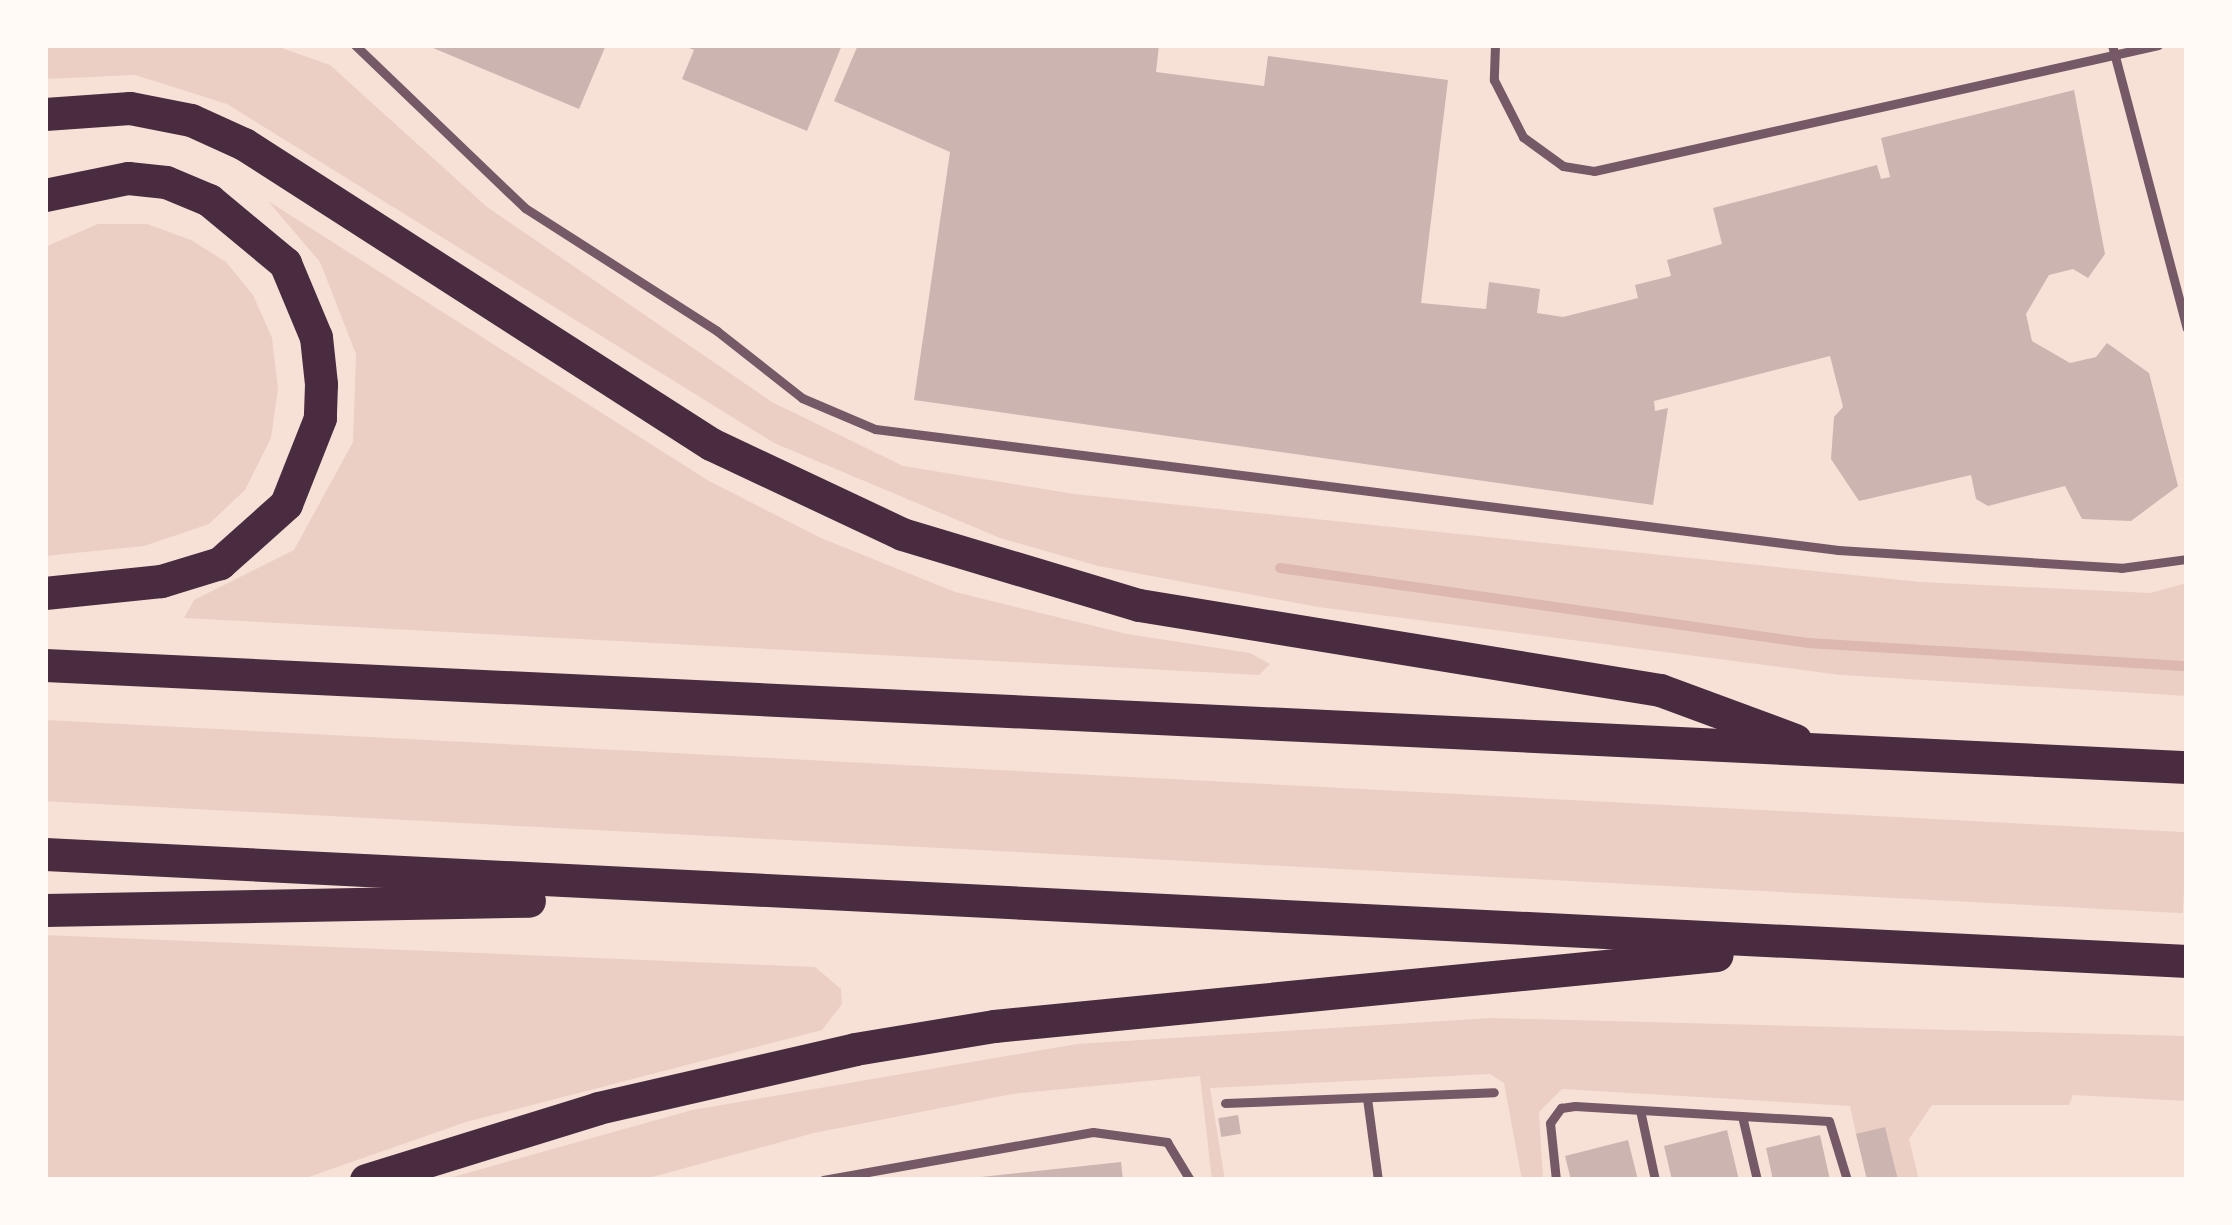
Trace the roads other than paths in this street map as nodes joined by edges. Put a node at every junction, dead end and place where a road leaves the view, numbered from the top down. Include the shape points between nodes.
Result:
1 (355, 45) edge
2 (1495, 45) edge
3 (2158, 45) edge
4 (2112, 51) edge
5 (45, 114) edge
6 (45, 195) edge
7 (2187, 328) edge
8 (2187, 559) edge
9 (45, 593) edge
10 (45, 665) edge
11 (1825, 751) junction
12 (2187, 767) edge
13 (45, 854) edge
14 (796, 896) junction
15 (45, 910) edge
16 (1827, 944) junction
17 (2187, 961) edge
18 (1494, 1092) dead end
19 (1367, 1098) junction
20 (1225, 1103) dead end
21 (1640, 1110) junction
22 (1742, 1116) junction
23 (366, 1180) edge
24 (823, 1180) edge
25 (1190, 1180) edge
26 (1378, 1180) edge
27 (1556, 1180) edge
28 (1655, 1180) edge
29 (1757, 1180) edge
30 (1847, 1180) edge

1 - 8 lane via 526,208 717,331 802,398 874,429 1838,550 2121,568
2 - 4 lane via 1495,80 1523,137 1563,166 1594,171
3 - 4 lane
4 - 7 lane
5 - 11 highway via 130,108 244,144 712,444 902,534 1138,605 1660,690
6 - 9 highway via 128,178 166,182 224,210 285,262 316,337 321,384 320,418 286,504 220,563 161,581
10 - 11 highway
11 - 12 highway
13 - 14 highway
14 - 15 highway
14 - 16 highway
16 - 17 highway
16 - 23 highway via 994,1026 732,1074
18 - 19 lane
19 - 20 lane
19 - 26 lane
21 - 22 lane
21 - 27 lane via 1575,1106 1554,1114
21 - 28 lane
22 - 29 lane
22 - 30 lane via 1829,1121
24 - 25 lane via 1122,1132 1167,1142

